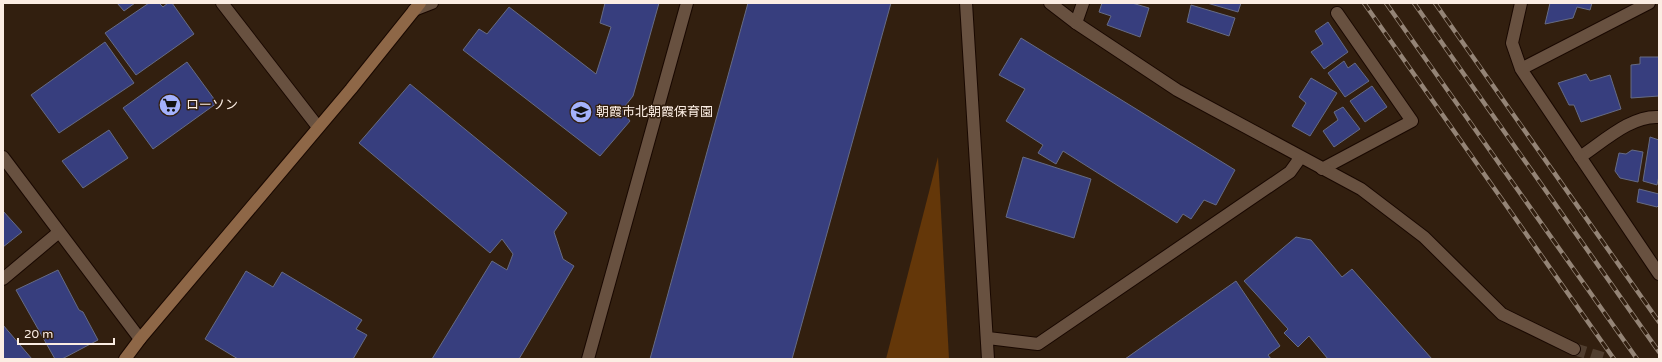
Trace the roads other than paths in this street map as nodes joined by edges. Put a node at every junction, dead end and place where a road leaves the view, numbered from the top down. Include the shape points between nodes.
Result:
1 (222, 3) edge
2 (432, 3) edge
3 (687, 3) edge
4 (966, 3) edge
5 (1050, 3) edge
6 (1083, 3) edge
7 (1521, 3) edge
8 (1649, 3) edge
9 (418, 5) edge
10 (1337, 13) dead end
11 (1076, 23) junction
12 (1520, 69) junction
13 (1659, 117) edge
14 (318, 127) junction
15 (3, 157) edge
16 (1300, 158) junction
17 (1580, 158) junction
18 (1322, 169) junction
19 (59, 232) junction
20 (1659, 274) edge
21 (3, 279) edge
22 (988, 338) junction
23 (140, 339) junction
24 (1574, 349) tunnel mouth
25 (125, 359) edge
26 (588, 359) edge
27 (988, 359) edge

1 - 14 street
2 - 9 street
3 - 26 street
4 - 22 street
5 - 11 street
6 - 11 street
7 - 12 street via 1512,43
8 - 12 street
9 - 14 street
10 - 18 street via 1412,121
11 - 16 street via 1177,90
12 - 17 street
13 - 17 street via 1649,116 1628,126
14 - 23 street
15 - 19 street
16 - 18 street
16 - 22 street via 1290,172 1038,344
17 - 20 street
18 - 24 street via 1361,189 1424,237 1502,314
19 - 21 street
19 - 23 street
22 - 27 street
23 - 25 street

